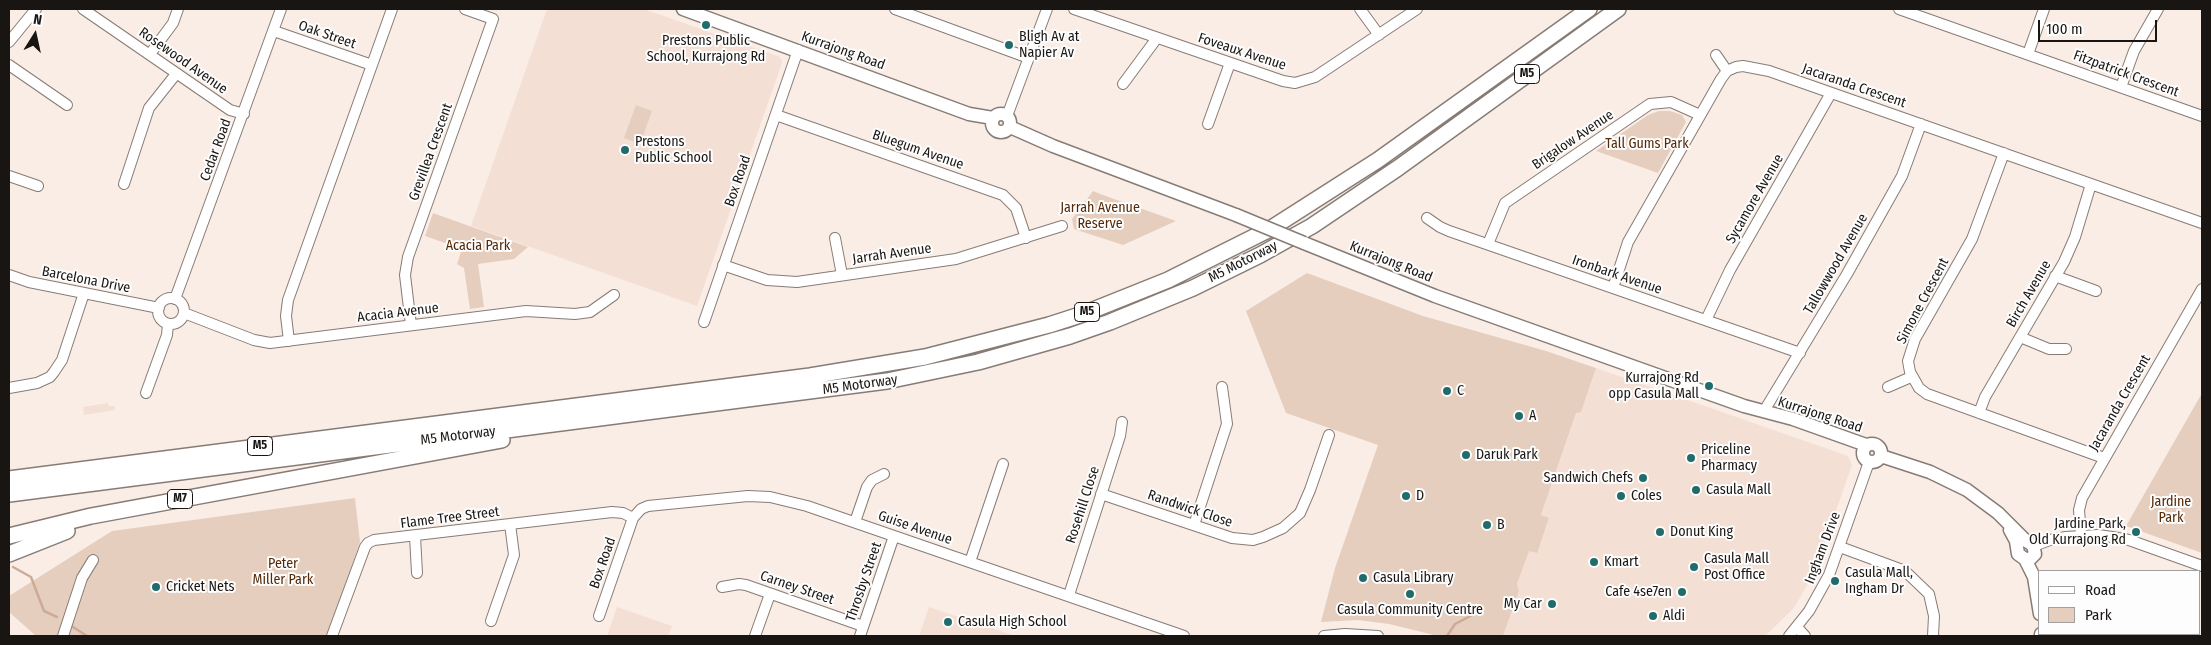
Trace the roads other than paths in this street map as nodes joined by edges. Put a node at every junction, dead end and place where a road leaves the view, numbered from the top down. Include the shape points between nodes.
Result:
1 (36, 9) edge
2 (83, 9) edge
3 (178, 9) edge
4 (281, 9) edge
5 (392, 9) edge
6 (465, 9) edge
7 (683, 9) edge
8 (895, 9) edge
9 (1047, 9) edge
10 (1074, 9) edge
11 (1360, 9) edge
12 (1416, 9) edge
13 (1589, 9) edge
14 (1618, 9) edge
15 (1899, 9) edge
16 (2044, 9) edge
17 (2158, 9) edge
18 (274, 31) junction
19 (1379, 35) junction
20 (1157, 38) junction
21 (9, 42) edge
22 (798, 50) junction
23 (150, 54) junction
24 (2028, 54) junction
25 (1716, 55) dead end
26 (1029, 58) junction
27 (1230, 63) junction
28 (9, 65) edge
29 (372, 65) junction
30 (1727, 71) junction
31 (176, 74) junction
32 (1123, 84) dead end
33 (2121, 87) junction
34 (1831, 93) junction
35 (66, 105) dead end
36 (244, 114) junction
37 (1700, 115) junction
38 (776, 116) junction
39 (2202, 116) edge
40 (1009, 121) junction
41 (1208, 124) dead end
42 (1921, 124) junction
43 (2004, 154) junction
44 (9, 176) edge
45 (124, 184) dead end
46 (2092, 184) junction
47 (38, 186) dead end
48 (1427, 218) dead end
49 (2202, 223) edge
50 (1062, 226) dead end
51 (835, 238) dead end
52 (1026, 238) junction
53 (1488, 244) junction
54 (723, 265) junction
55 (9, 275) edge
56 (842, 275) junction
57 (2055, 276) junction
58 (1613, 288) junction
59 (2202, 289) edge
60 (2096, 291) dead end
61 (84, 293) junction
62 (614, 295) dead end
63 (175, 299) junction
64 (159, 308) junction
65 (184, 314) junction
66 (1706, 320) junction
67 (704, 322) dead end
68 (168, 324) junction
69 (411, 325) junction
70 (2020, 337) junction
71 (289, 341) junction
72 (2066, 349) dead end
73 (1800, 353) junction
74 (1911, 376) junction
75 (1222, 387) dead end
76 (1888, 387) dead end
77 (9, 388) edge
78 (146, 393) dead end
79 (706, 406) junction
80 (1765, 412) junction
81 (1979, 413) junction
82 (1122, 422) dead end
83 (1329, 435) dead end
84 (1866, 454) junction
85 (1881, 456) junction
86 (2104, 458) junction
87 (1003, 464) dead end
88 (342, 469) junction
89 (884, 474) dead end
90 (9, 483) edge
91 (1101, 494) junction
92 (633, 518) junction
93 (855, 522) junction
94 (510, 524) junction
95 (1194, 525) junction
96 (9, 536) edge
97 (415, 536) junction
98 (894, 536) junction
99 (2081, 536) junction
100 (1840, 547) junction
101 (2027, 550) junction
102 (9, 554) edge
103 (92, 560) dead end
104 (970, 562) junction
105 (2202, 566) edge
106 (2038, 571) edge
107 (417, 573) dead end
108 (722, 588) dead end
109 (770, 594) junction
110 (1069, 595) junction
111 (2038, 602) edge
112 (599, 616) dead end
113 (491, 621) dead end
114 (863, 626) junction
115 (1797, 627) junction
116 (63, 636) edge
117 (332, 636) edge
118 (755, 636) edge
119 (860, 636) edge
120 (1184, 636) edge
121 (1324, 636) edge
122 (1378, 636) edge
123 (1789, 636) edge
124 (1805, 636) edge
125 (1934, 636) edge

1 - 21 street
2 - 23 street, Rosewood Avenue
3 - 23 street via 173,23
4 - 18 street, Cedar Road
5 - 29 street
6 - 69 street, Grevillea Crescent via 493,19 408,257 405,275
7 - 22 main road, Kurrajong Road
8 - 26 street
9 - 26 street
10 - 20 street, Foveaux Avenue
11 - 19 street
12 - 19 street, Foveaux Avenue
13 - 90 highway, M5 Motorway / M5 via 1378,160 1270,228 1168,280 1041,328 925,357 810,376
14 - 79 highway, M5 Motorway / M5 via 1312,226 1165,301 1070,336 970,364 887,381
15 - 24 street, Fitzpatrick Crescent
16 - 24 street
17 - 33 street via 2134,51
18 - 29 street, Oak Street
18 - 36 street, Cedar Road
19 - 27 street, Foveaux Avenue via 1315,77 1295,83
20 - 27 street, Foveaux Avenue
20 - 32 street
22 - 38 street, Box Road
22 - 40 main road, Kurrajong Road via 970,114 993,118 992,126 998,132 1006,131
23 - 31 street, Rosewood Avenue
24 - 33 street, Fitzpatrick Crescent
25 - 30 street
26 - 40 street
27 - 41 street
28 - 35 street
29 - 71 street via 288,300
30 - 34 street, Jacaranda Crescent via 1743,66 1769,71
30 - 37 street
31 - 36 street, Rosewood Avenue via 230,110
31 - 45 street via 149,108
33 - 39 street, Fitzpatrick Crescent
34 - 42 street, Jacaranda Crescent
34 - 66 street, Sycamore Avenue via 1730,270
36 - 63 street, Cedar Road
37 - 53 street, Brigalow Avenue via 1671,102 1650,104 1505,203
37 - 58 street via 1628,242
38 - 52 street, Bluegum Avenue via 1003,195 1018,210
38 - 54 street, Box Road
40 - 80 main road, Kurrajong Road, bridge via 1054,146 1435,296
42 - 43 street, Jacaranda Crescent
42 - 73 street, Tallowwood Avenue via 1902,176
43 - 46 street, Jacaranda Crescent
43 - 74 street, Simone Crescent via 1972,240 1910,352
44 - 47 street
46 - 49 street, Jacaranda Crescent
46 - 57 street, Birch Avenue via 2075,237
48 - 53 street, Ironbark Avenue via 1440,227
50 - 52 street, Jarrah Avenue
51 - 56 street
52 - 56 street, Jarrah Avenue via 956,259
53 - 58 street, Ironbark Avenue
54 - 56 street, Jarrah Avenue via 778,282
54 - 67 street, Box Road
55 - 61 street, Barcelona Drive
57 - 60 street
57 - 70 street, Birch Avenue
58 - 66 street, Ironbark Avenue
59 - 86 street, Jacaranda Crescent
61 - 64 street, Barcelona Drive
61 - 77 street via 62,360 54,372 37,383
62 - 69 street, Acacia Avenue via 590,312 526,311
63 - 64 street via 163,302
63 - 65 street via 183,306
64 - 68 street via 160,316
65 - 68 street via 180,321
65 - 71 street, Acacia Avenue via 254,340 270,343
66 - 73 street, Ironbark Avenue
68 - 78 street
69 - 71 street, Acacia Avenue
70 - 72 street via 2049,349
70 - 81 street, Birch Avenue
73 - 80 street, Tallowwood Avenue
74 - 76 street
74 - 81 street via 1927,394
75 - 95 street via 1227,424
79 - 88 highway
79 - 90 highway, M5 Motorway / M5
80 - 84 main road, Kurrajong Road via 1793,419
81 - 86 street
82 - 91 street, Rosehill Close
83 - 95 street, Randwick Close via 1306,502 1300,513 1283,528 1262,537 1242,539
84 - 85 main road via 1874,462
84 - 85 main road, Kurrajong Road via 1873,443 1882,452
84 - 100 street, Ingham Drive
85 - 101 main road via 1949,480 1985,503
86 - 99 street, Jacaranda Crescent via 2079,504
87 - 104 street
88 - 96 highway, M7 via 91,516
88 - 102 highway via 93,523 45,538
89 - 93 street via 872,480
91 - 95 street, Randwick Close
91 - 110 street, Rosehill Close
92 - 93 street, Guise Avenue via 648,506 755,496 786,499
92 - 94 street, Flame Tree Street via 612,512
92 - 112 street, Box Road
93 - 98 street, Guise Avenue
94 - 97 street, Flame Tree Street
94 - 113 street via 514,555
97 - 107 street
97 - 117 street, Flame Tree Street via 368,543
98 - 104 street, Guise Avenue
98 - 114 street, Throsby Street
99 - 101 street via 2050,540
99 - 105 street via 2129,540
100 - 115 street, Ingham Drive via 1819,594
100 - 125 street via 1905,571 1929,594
101 - 106 main road
101 - 111 main road
103 - 116 street via 82,578
104 - 110 street, Guise Avenue
108 - 109 street, Carney Street via 739,584
109 - 114 street, Carney Street
109 - 118 street
110 - 120 street, Guise Avenue
114 - 119 street, Throsby Street
115 - 123 street, Ingham Drive
115 - 124 street
121 - 122 street

